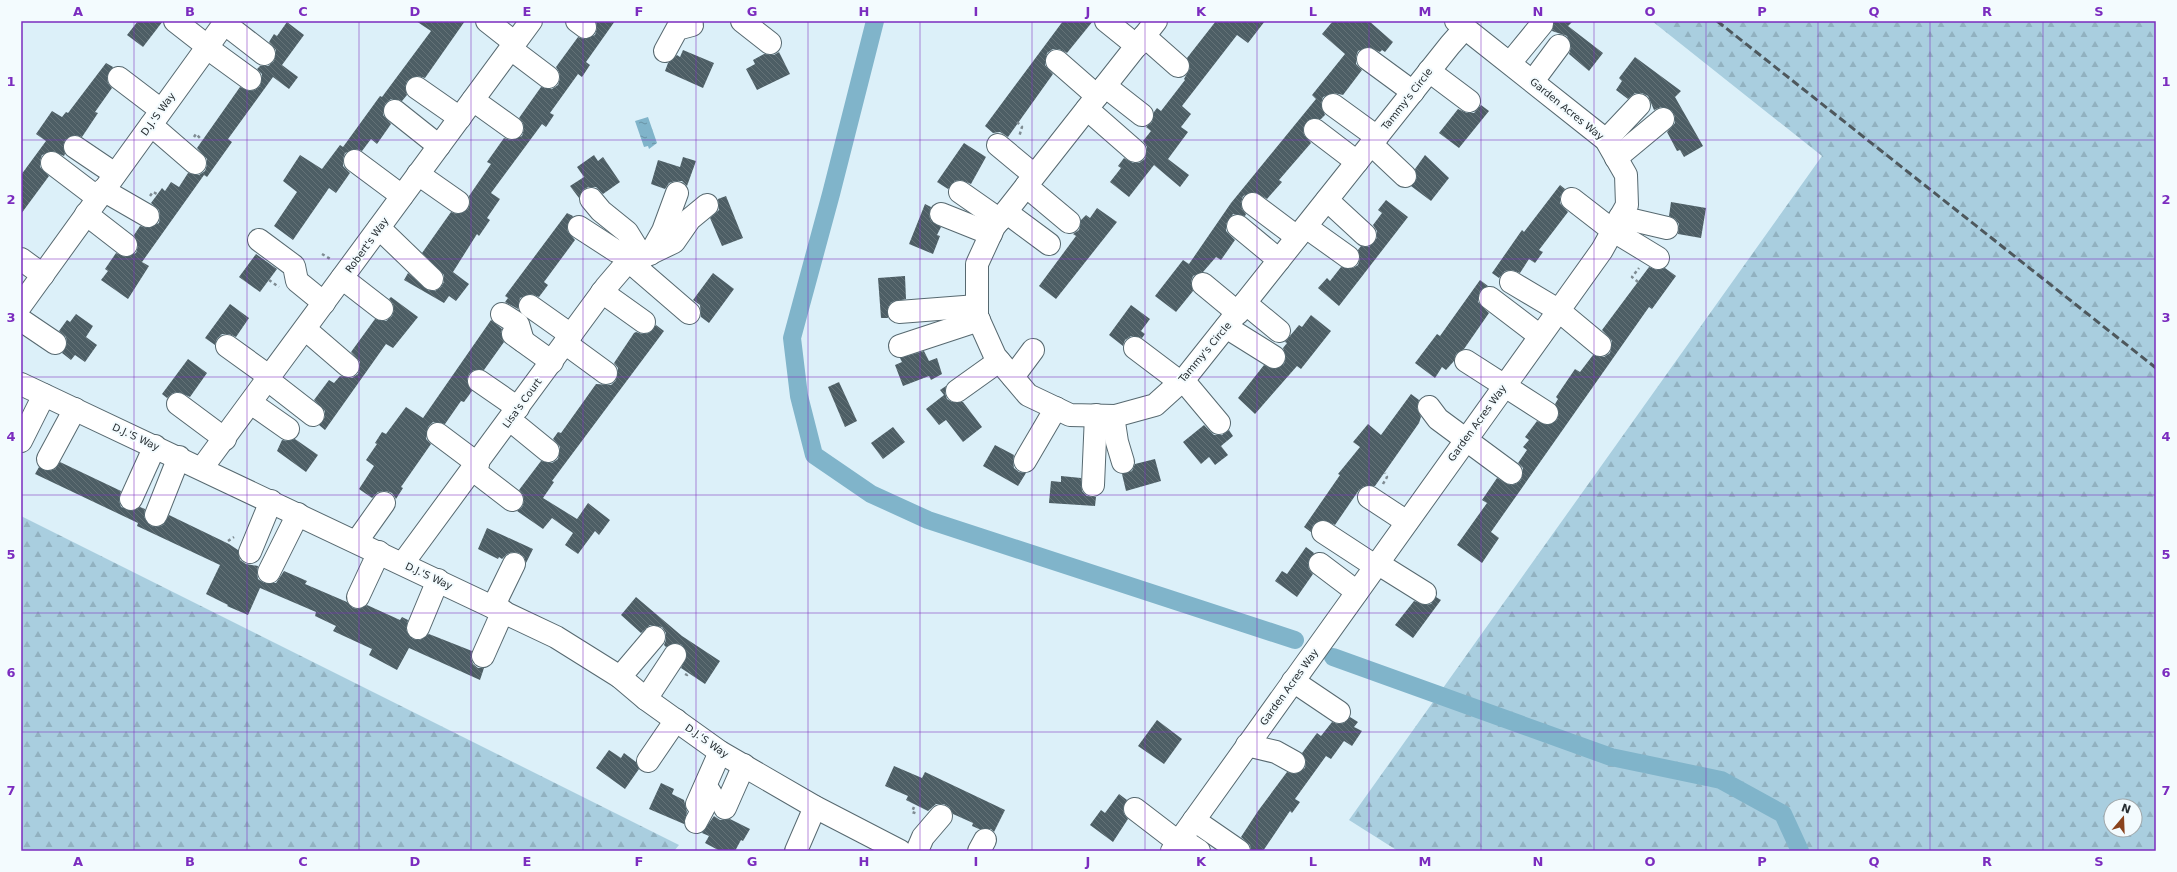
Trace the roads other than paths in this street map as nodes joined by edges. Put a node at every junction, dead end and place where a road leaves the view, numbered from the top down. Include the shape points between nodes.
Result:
1 (175, 21) edge
2 (487, 21) edge
3 (531, 21) edge
4 (742, 21) edge
5 (1106, 21) edge
6 (225, 22) edge
7 (692, 23) edge
8 (1542, 24) dead end
9 (1461, 25) edge
10 (1149, 29) edge
11 (770, 43) dead end
12 (513, 46) junction
13 (1559, 46) dead end
14 (207, 47) junction
15 (674, 51) dead end
16 (264, 54) dead end
17 (1368, 59) dead end
18 (1057, 61) dead end
19 (1510, 63) junction
20 (1178, 66) dead end
21 (1429, 71) junction
22 (548, 77) dead end
23 (119, 78) dead end
24 (250, 79) dead end
25 (1533, 81) junction
26 (417, 88) dead end
27 (1412, 92) junction
28 (1096, 97) junction
29 (473, 100) junction
30 (1469, 101) dead end
31 (1333, 105) dead end
32 (1638, 105) dead end
33 (395, 111) dead end
34 (1142, 116) dead end
35 (156, 118) junction
36 (460, 118) junction
37 (1663, 119) dead end
38 (512, 128) dead end
39 (1315, 130) dead end
40 (1374, 140) junction
41 (998, 145) dead end
42 (439, 146) junction
43 (75, 147) dead end
44 (1611, 149) junction
45 (1135, 151) dead end
46 (355, 162) dead end
47 (1357, 162) junction
48 (52, 163) dead end
49 (195, 163) dead end
50 (418, 174) junction
51 (1405, 176) dead end
52 (1030, 181) junction
53 (960, 192) dead end
54 (677, 193) dead end
55 (101, 194) junction
56 (402, 196) junction
57 (591, 199) dead end
58 (1572, 199) dead end
59 (1327, 200) junction
60 (458, 202) dead end
61 (1253, 204) dead end
62 (707, 205) dead end
63 (941, 214) dead end
64 (148, 216) dead end
65 (999, 222) junction
66 (1070, 222) dead end
67 (1616, 223) junction
68 (1238, 226) dead end
69 (579, 227) dead end
70 (379, 228) junction
71 (1666, 228) dead end
72 (1302, 232) junction
73 (1365, 235) dead end
74 (259, 240) dead end
75 (1049, 244) dead end
76 (126, 245) dead end
77 (1348, 257) dead end
78 (1658, 258) dead end
79 (21, 259) edge
80 (640, 259) junction
81 (1279, 260) junction
82 (43, 275) junction
83 (342, 278) junction
84 (432, 278) dead end
85 (1512, 282) dead end
86 (1203, 284) dead end
87 (602, 292) junction
88 (1490, 298) dead end
89 (324, 303) junction
90 (21, 305) edge
91 (530, 306) dead end
92 (382, 309) dead end
93 (1558, 310) junction
94 (689, 312) dead end
95 (899, 312) dead end
96 (978, 313) junction
97 (502, 314) dead end
98 (1236, 314) junction
99 (21, 320) edge
100 (644, 322) dead end
101 (305, 330) junction
102 (1279, 331) dead end
103 (1540, 336) junction
104 (568, 339) junction
105 (55, 343) dead end
106 (1600, 345) dead end
107 (227, 346) dead end
108 (900, 346) dead end
109 (1135, 348) dead end
110 (1034, 350) dead end
111 (1274, 357) dead end
112 (999, 361) junction
113 (1466, 361) dead end
114 (552, 362) junction
115 (348, 366) dead end
116 (606, 373) dead end
117 (269, 378) junction
118 (1013, 378) junction
119 (478, 381) dead end
120 (1181, 381) junction
121 (21, 384) edge
122 (1503, 387) junction
123 (958, 391) dead end
124 (44, 395) junction
125 (251, 403) junction
126 (178, 404) dead end
127 (1429, 407) dead end
128 (1056, 408) junction
129 (75, 409) junction
130 (1547, 413) dead end
131 (514, 414) junction
132 (313, 415) dead end
133 (1104, 416) junction
134 (1219, 423) dead end
135 (288, 429) dead end
136 (438, 434) dead end
137 (225, 438) junction
138 (1466, 439) junction
139 (21, 441) edge
140 (155, 446) junction
141 (548, 451) dead end
142 (179, 457) junction
143 (48, 459) dead end
144 (1025, 461) dead end
145 (1123, 462) dead end
146 (475, 467) junction
147 (202, 468) junction
148 (1511, 474) dead end
149 (1093, 485) dead end
150 (1369, 497) dead end
151 (131, 499) dead end
152 (512, 500) dead end
153 (271, 501) junction
154 (384, 503) dead end
155 (298, 514) junction
156 (156, 515) dead end
157 (1406, 522) junction
158 (1323, 532) dead end
159 (357, 541) junction
160 (250, 552) dead end
161 (379, 552) junction
162 (403, 564) junction
163 (514, 564) dead end
164 (1320, 564) dead end
165 (1376, 564) junction
166 (269, 572) dead end
167 (438, 580) junction
168 (1357, 592) junction
169 (1425, 593) dead end
170 (358, 597) dead end
171 (498, 609) junction
172 (418, 628) dead end
173 (654, 637) dead end
174 (675, 655) dead end
175 (483, 656) dead end
176 (620, 677) junction
177 (1293, 681) junction
178 (646, 699) junction
179 (1339, 712) dead end
180 (676, 720) junction
181 (1247, 745) junction
182 (720, 752) junction
183 (648, 761) dead end
184 (1294, 762) dead end
185 (744, 765) junction
186 (815, 807) junction
187 (725, 808) dead end
188 (1135, 809) dead end
189 (697, 813) dead end
190 (941, 816) dead end
191 (1194, 820) junction
192 (1177, 844) edge
193 (892, 849) edge
194 (796, 851) edge
195 (917, 851) edge
196 (1199, 851) edge
197 (1239, 851) edge

1 - 14 street
2 - 12 street
3 - 12 street, Robert's Way
4 - 11 street
5 - 10 street
6 - 14 street, D.J.'S Way
6 - 16 street
7 - 15 street
8 - 19 street
9 - 19 street, Garden Acres Way
9 - 21 street, Tammy's Circle
10 - 20 street
10 - 28 street, Tammy's Circle
12 - 22 street
12 - 29 street, Robert's Way
13 - 25 street
14 - 24 street
14 - 35 street, D.J.'S Way
17 - 27 street
18 - 28 street
19 - 25 street, Garden Acres Way
21 - 27 street, Tammy's Circle
21 - 30 street
23 - 35 street
25 - 44 street, Garden Acres Way
26 - 36 street
27 - 40 street, Tammy's Circle
28 - 34 street
28 - 45 street
28 - 52 street, Tammy's Circle
29 - 36 street, Robert's Way
29 - 38 street
31 - 40 street
32 - 44 street
33 - 42 street
35 - 49 street
35 - 55 street, D.J.'S Way
36 - 42 street, Robert's Way
37 - 44 street
39 - 47 street
40 - 47 street, Tammy's Circle
40 - 51 street
41 - 52 street
42 - 50 street, Robert's Way
43 - 55 street
44 - 67 street, Garden Acres Way via 1626,175 1627,205
46 - 56 street
47 - 59 street, Tammy's Circle
48 - 55 street
50 - 56 street, Robert's Way
50 - 60 street
52 - 65 street, Tammy's Circle
52 - 66 street
53 - 65 street
54 - 80 street via 663,231
55 - 64 street
55 - 76 street
55 - 82 street, D.J.'S Way
56 - 70 street, Robert's Way
57 - 80 street via 601,211 627,232
58 - 67 street
59 - 72 street, Tammy's Circle
59 - 73 street
61 - 72 street
62 - 80 street via 690,219 674,242
63 - 65 street
65 - 75 street
65 - 96 street, Tammy's Circle via 977,264
67 - 71 street
67 - 78 street
67 - 93 street, Garden Acres Way via 1602,250
68 - 81 street
69 - 80 street via 616,251
70 - 83 street, Robert's Way
70 - 84 street
72 - 77 street
72 - 81 street, Tammy's Circle
74 - 89 street via 294,266 297,281
79 - 82 street
80 - 87 street, Lisa's Court via 624,266
80 - 94 street
81 - 98 street, Tammy's Circle
82 - 90 street, D.J.'S Way
83 - 89 street, Robert's Way
83 - 92 street
85 - 93 street
86 - 98 street
87 - 100 street
87 - 104 street, Lisa's Court
88 - 103 street
89 - 101 street, Robert's Way
91 - 104 street
93 - 103 street, Garden Acres Way
93 - 106 street
95 - 96 street
96 - 108 street
96 - 112 street, Tammy's Circle
97 - 114 street via 518,324 518,337
98 - 102 street
98 - 111 street
98 - 120 street, Tammy's Circle
99 - 105 street
101 - 115 street
101 - 117 street, Robert's Way
103 - 122 street, Garden Acres Way
104 - 114 street, Lisa's Court
104 - 116 street
107 - 117 street
109 - 120 street
110 - 118 street
112 - 118 street, Tammy's Circle
112 - 123 street
113 - 122 street
114 - 131 street, Lisa's Court
117 - 125 street, Robert's Way
117 - 132 street
118 - 128 street, Tammy's Circle via 1028,396
119 - 131 street
120 - 133 street, Tammy's Circle via 1155,405
120 - 134 street
121 - 124 street, D.J.'S Way
122 - 130 street
122 - 138 street, Garden Acres Way
124 - 129 street, D.J.'S Way
124 - 139 street
125 - 135 street
125 - 137 street, Robert's Way
126 - 137 street
127 - 138 street via 1438,419
128 - 133 street, Tammy's Circle via 1070,415
128 - 144 street
129 - 140 street, D.J.'S Way
129 - 143 street
131 - 141 street
131 - 146 street, Lisa's Court
133 - 145 street via 1117,442
133 - 149 street
136 - 146 street
137 - 147 street, Robert's Way
138 - 148 street
138 - 157 street, Garden Acres Way
140 - 142 street, D.J.'S Way
140 - 151 street
142 - 147 street, D.J.'S Way
142 - 156 street
146 - 152 street
146 - 162 street, Lisa's Court
147 - 153 street, D.J.'S Way
150 - 157 street
153 - 155 street, D.J.'S Way
153 - 160 street
154 - 159 street
155 - 159 street, D.J.'S Way
155 - 166 street
157 - 165 street, Garden Acres Way
158 - 165 street
159 - 161 street, D.J.'S Way
161 - 162 street, D.J.'S Way
161 - 170 street
162 - 167 street, D.J.'S Way
163 - 171 street
164 - 168 street
165 - 168 street, Garden Acres Way
165 - 169 street
167 - 171 street, D.J.'S Way
167 - 172 street
168 - 177 street, Garden Acres Way
171 - 175 street
171 - 176 street, D.J.'S Way via 556,637
173 - 176 street
174 - 178 street
176 - 178 street, D.J.'S Way
177 - 179 street
177 - 181 street, Garden Acres Way
178 - 180 street, D.J.'S Way
180 - 182 street, D.J.'S Way
180 - 183 street
181 - 184 street via 1276,752
181 - 191 street, Garden Acres Way
182 - 185 street, D.J.'S Way
182 - 189 street
185 - 186 street, D.J.'S Way
185 - 187 street
186 - 193 street
186 - 194 street
188 - 192 street
190 - 195 street via 923,837
191 - 192 street, Garden Acres Way
191 - 197 street
192 - 196 street

